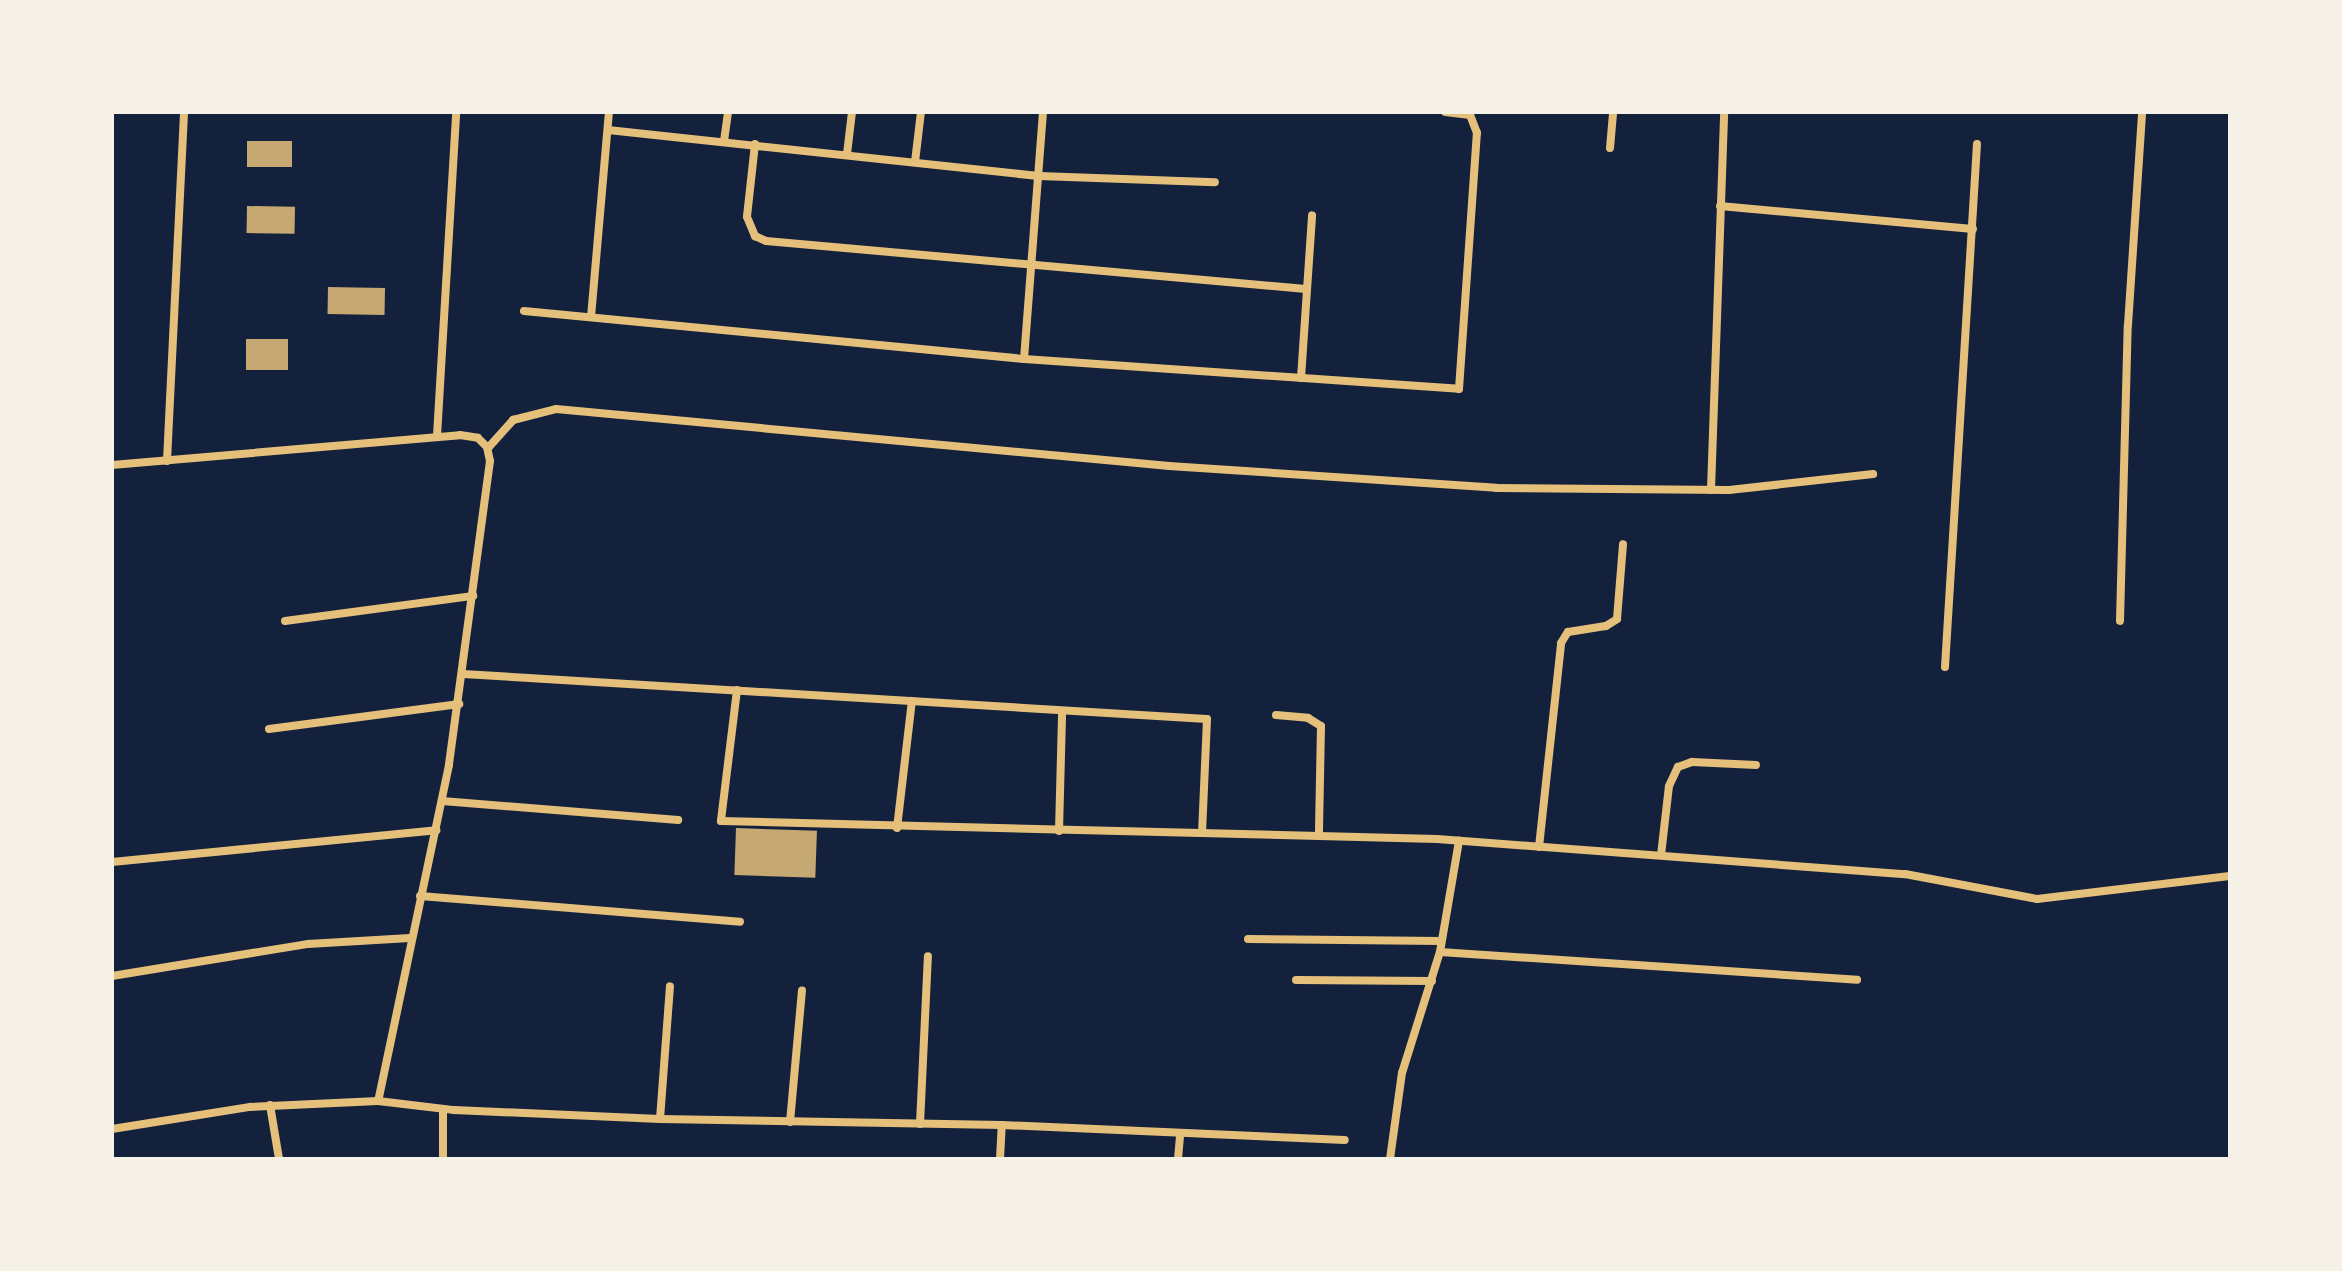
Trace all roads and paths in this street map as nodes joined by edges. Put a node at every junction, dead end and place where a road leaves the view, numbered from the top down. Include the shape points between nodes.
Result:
1 (184, 112) edge
2 (456, 112) edge
3 (609, 112) edge
4 (728, 112) edge
5 (852, 112) edge
6 (921, 112) edge
7 (1043, 112) edge
8 (1445, 112) edge
9 (1613, 112) edge
10 (1724, 112) edge
11 (2142, 112) edge
12 (608, 130) junction
13 (724, 141) junction
14 (755, 144) junction
15 (1977, 144) dead end
16 (1610, 148) dead end
17 (847, 154) junction
18 (915, 162) junction
19 (1039, 176) junction
20 (1215, 182) dead end
21 (1720, 206) junction
22 (1312, 215) dead end
23 (1973, 229) junction
24 (1032, 267) junction
25 (1306, 289) junction
26 (524, 311) dead end
27 (591, 317) junction
28 (1024, 359) junction
29 (1301, 378) junction
30 (437, 436) junction
31 (488, 448) junction
32 (167, 461) junction
33 (112, 465) edge
34 (1873, 474) dead end
35 (1711, 490) junction
36 (1623, 544) dead end
37 (473, 596) junction
38 (285, 621) dead end
39 (2120, 621) dead end
40 (1945, 667) dead end
41 (463, 674) junction
42 (737, 690) junction
43 (912, 701) junction
44 (459, 704) junction
45 (1062, 713) junction
46 (1276, 715) dead end
47 (269, 729) dead end
48 (1756, 765) dead end
49 (442, 801) junction
50 (678, 820) dead end
51 (897, 828) junction
52 (436, 830) junction
53 (1059, 831) junction
54 (1202, 832) junction
55 (1319, 834) junction
56 (1459, 841) junction
57 (1539, 847) junction
58 (1661, 855) junction
59 (112, 862) edge
60 (2230, 876) edge
61 (420, 896) junction
62 (740, 922) dead end
63 (410, 938) junction
64 (1248, 939) dead end
65 (1441, 941) junction
66 (1440, 952) junction
67 (928, 956) dead end
68 (112, 976) edge
69 (1296, 980) dead end
70 (1857, 980) dead end
71 (1432, 981) junction
72 (670, 986) dead end
73 (802, 991) dead end
74 (378, 1101) junction
75 (270, 1105) junction
76 (443, 1109) junction
77 (660, 1119) junction
78 (790, 1122) junction
79 (920, 1124) junction
80 (1002, 1125) junction
81 (112, 1129) edge
82 (1180, 1134) junction
83 (1345, 1140) dead end
84 (279, 1159) edge
85 (443, 1159) edge
86 (1000, 1159) edge
87 (1178, 1159) edge
88 (1390, 1159) edge

1 - 32 street
2 - 30 street
3 - 12 street
4 - 13 street
5 - 17 street
6 - 18 street
7 - 19 street
8 - 29 street via 1470,115 1477,133 1459,389
9 - 16 street
10 - 21 street
11 - 39 street via 2128,325
12 - 13 street
12 - 27 street
13 - 14 street
14 - 17 street
14 - 24 street via 747,217 755,236
15 - 23 street
17 - 18 street
18 - 19 street
19 - 20 street
19 - 24 street
21 - 23 street
21 - 35 street
22 - 25 street
23 - 40 street
24 - 25 street
24 - 28 street
25 - 29 street
26 - 27 street
27 - 28 street
28 - 29 street
30 - 31 street via 478,438
30 - 32 street
31 - 35 street via 513,420 556,409 1169,466 1544,491
31 - 37 street
32 - 33 street
34 - 35 street
36 - 57 street via 1617,619 1568,632 1561,643
37 - 38 street
37 - 41 street
41 - 42 street
41 - 44 street
42 - 43 street
42 - 51 street via 721,821
43 - 45 street
43 - 51 street
44 - 47 street
44 - 49 street
45 - 53 street
45 - 54 street via 1207,719
46 - 55 street via 1308,718 1321,726
48 - 58 street via 1692,762 1678,767 1669,786
49 - 50 street
49 - 52 street
51 - 53 street
52 - 59 street
52 - 61 street
53 - 54 street
54 - 55 street
55 - 56 street
56 - 57 street
56 - 65 street
57 - 58 street
58 - 60 street via 1905,874 2037,899
61 - 62 street
61 - 63 street
63 - 68 street via 308,944
63 - 74 street
64 - 65 street
65 - 66 street
66 - 70 street
66 - 71 street
67 - 79 street
69 - 71 street
71 - 88 street via 1402,1073
72 - 77 street
73 - 78 street
74 - 75 street
74 - 76 street
75 - 81 street
75 - 84 street
76 - 77 street
76 - 85 street
77 - 78 street
78 - 79 street
79 - 80 street
80 - 82 street
80 - 86 street
82 - 83 street
82 - 87 street

